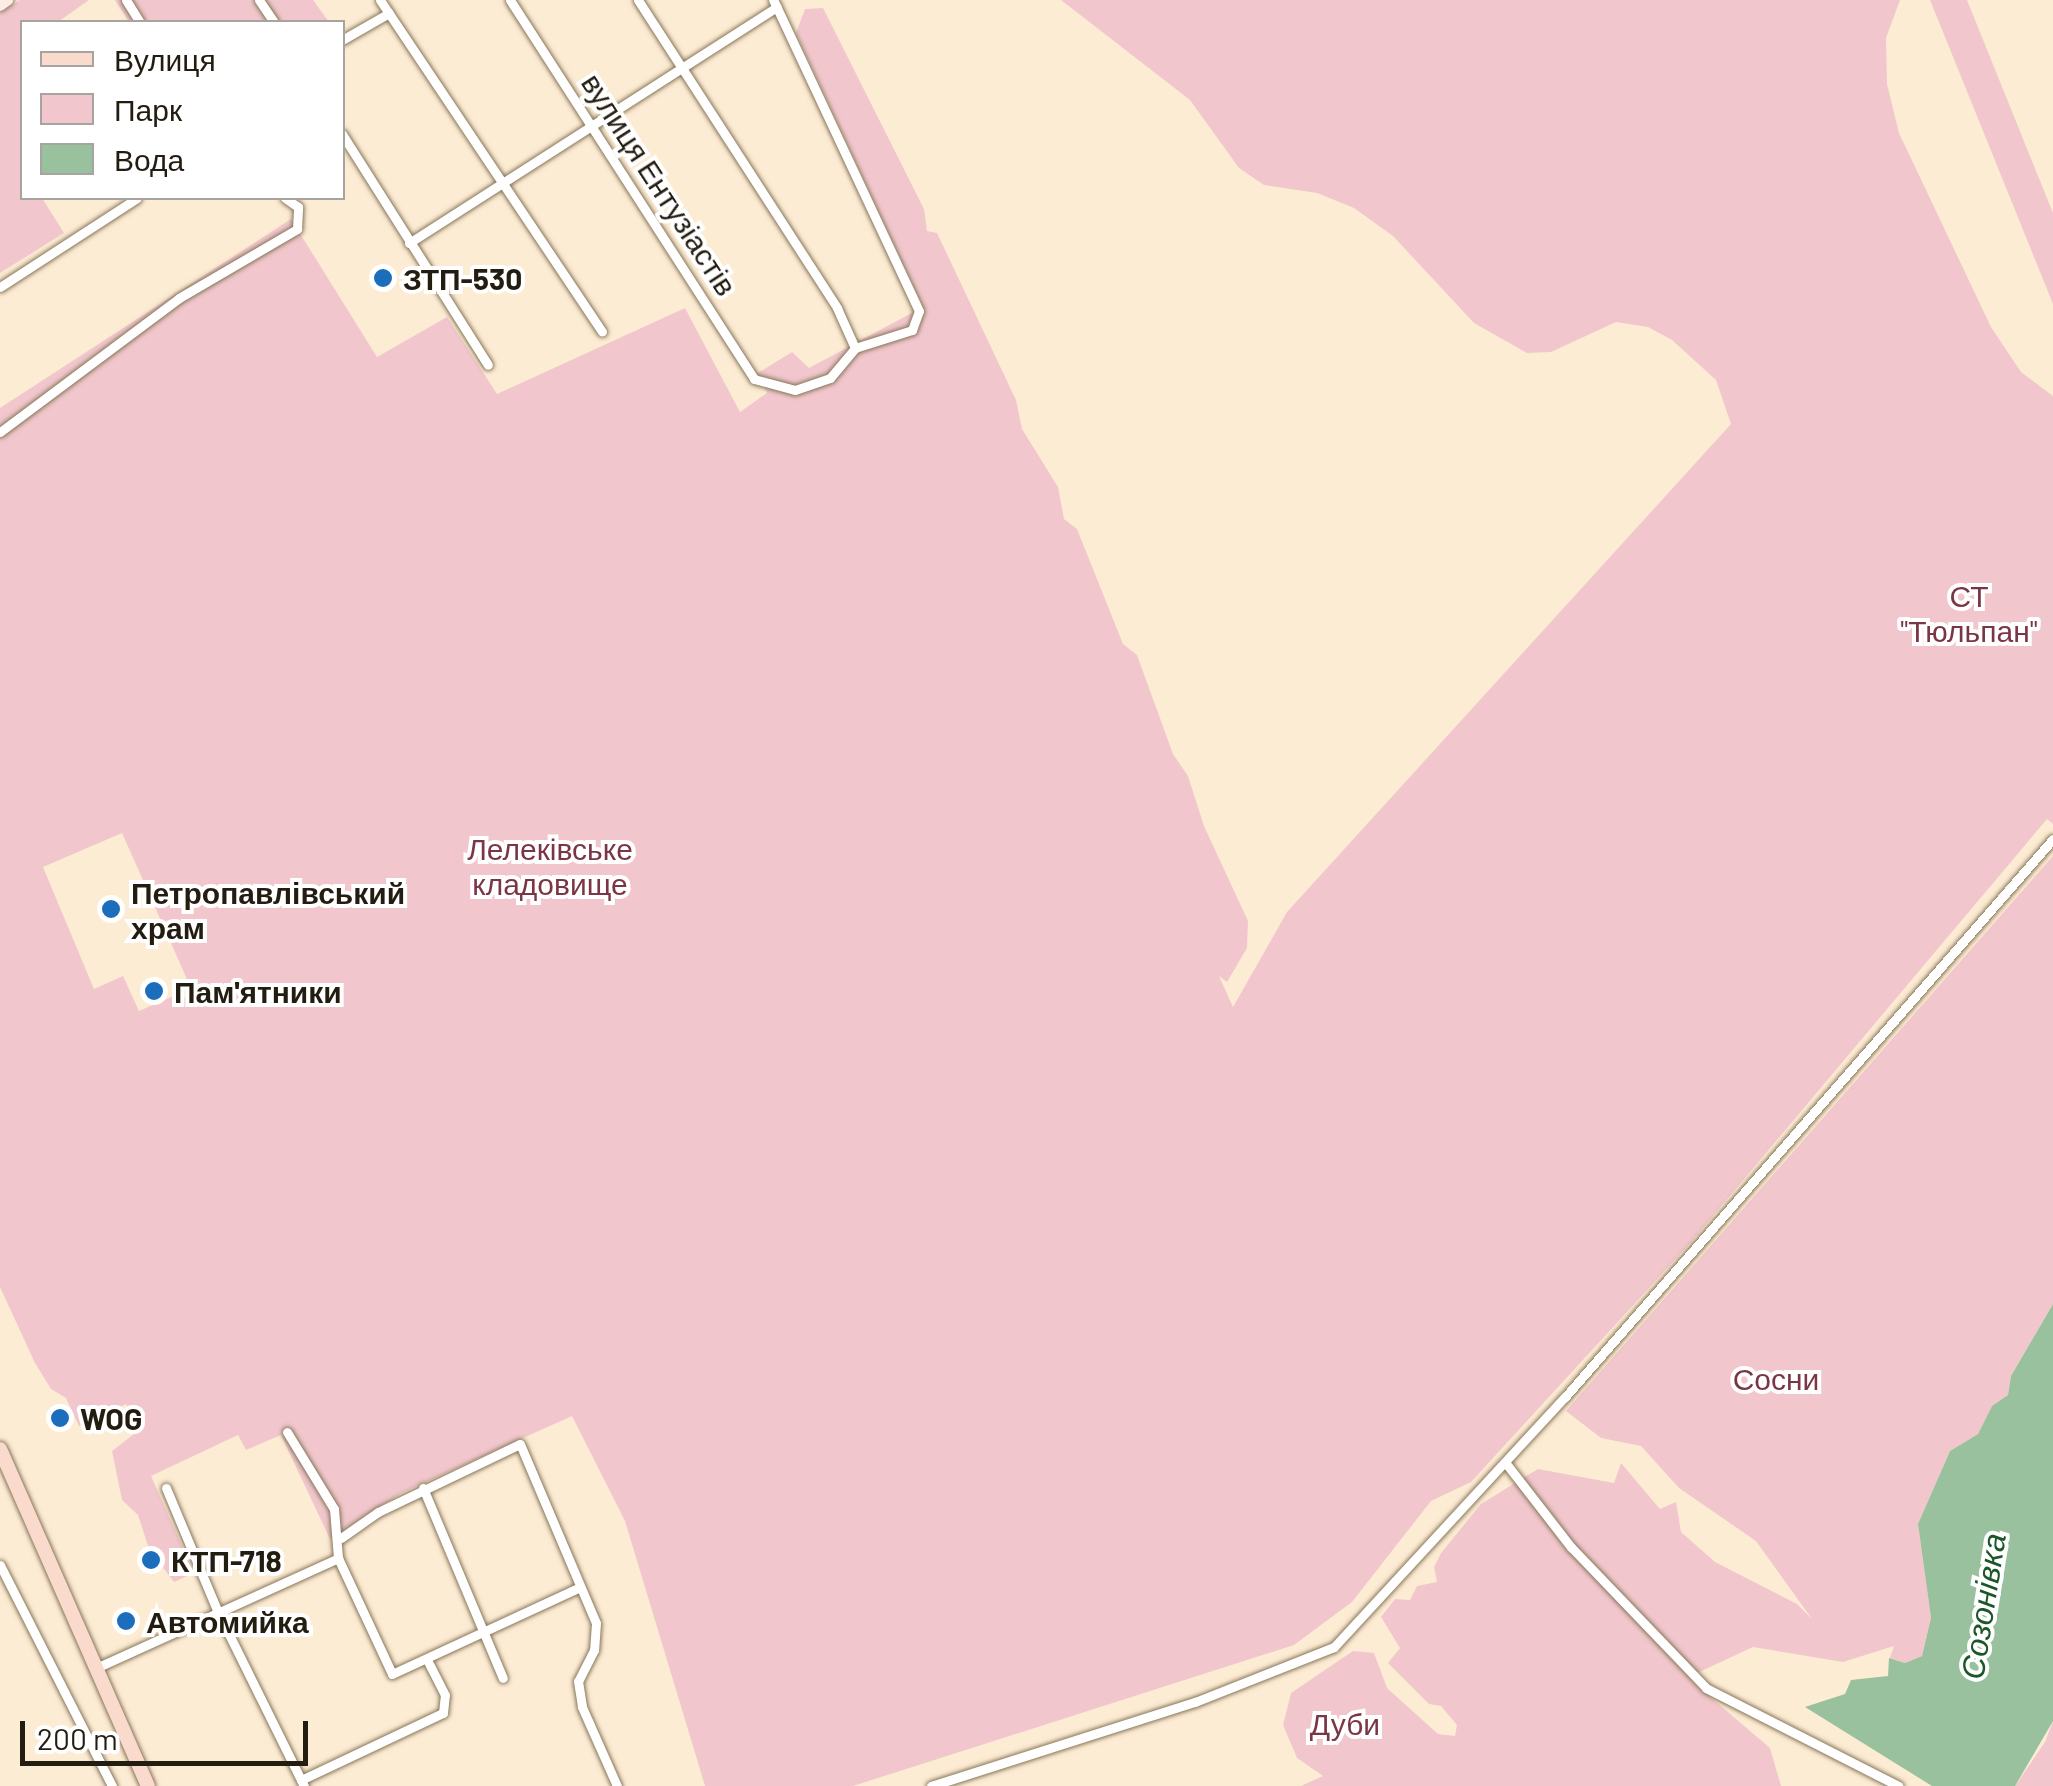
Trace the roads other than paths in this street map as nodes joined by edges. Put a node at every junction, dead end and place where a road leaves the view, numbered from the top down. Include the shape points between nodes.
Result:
1 (7, 0) edge
2 (380, 0) edge
3 (510, 0) edge
4 (638, 0) edge
5 (775, 4) edge
6 (0, 5) edge
7 (388, 13) junction
8 (345, 38) edge
9 (682, 66) junction
10 (592, 124) junction
11 (345, 139) edge
12 (501, 181) junction
13 (134, 200) edge
14 (288, 200) edge
15 (409, 243) junction
16 (0, 287) edge
17 (602, 332) dead end
18 (855, 348) junction
19 (488, 364) dead end
20 (0, 432) edge
21 (2053, 839) edge
22 (288, 1432) dead end
23 (0, 1448) edge
24 (1505, 1462) junction
25 (5, 1475) edge
26 (166, 1488) dead end
27 (423, 1488) junction
28 (341, 1538) junction
29 (338, 1558) junction
30 (0, 1565) edge
31 (580, 1587) junction
32 (216, 1610) junction
33 (484, 1632) junction
34 (428, 1662) junction
35 (96, 1668) junction
36 (502, 1678) dead end
37 (303, 1783) edge
38 (112, 1786) edge
39 (148, 1786) edge
40 (617, 1786) edge
41 (930, 1786) edge
42 (1898, 1786) edge

1 - 6 street
2 - 7 street
3 - 10 street, вулиця Ентузіастів
4 - 9 street
5 - 9 street
5 - 18 street via 919,310 912,330
7 - 8 street
7 - 12 street
9 - 10 street
9 - 18 street via 837,308
10 - 12 street
10 - 18 street, вулиця Ентузіастів via 754,379 795,390 830,378
11 - 15 street
12 - 15 street
12 - 17 street
13 - 16 street
14 - 20 street via 298,206 298,229 179,298
15 - 19 street
21 - 24 street
22 - 28 street via 320,1482
23 - 25 main road
24 - 41 street via 1334,1648 1196,1702
24 - 42 street via 1571,1547 1706,1688
25 - 35 main road
26 - 32 street
27 - 28 street
27 - 31 street via 520,1444
27 - 33 street
28 - 29 street
29 - 32 street
29 - 34 street via 392,1674
30 - 38 street
31 - 33 street
31 - 40 street via 598,1634 578,1681 582,1707
32 - 35 street
32 - 37 street
33 - 34 street
33 - 36 street
34 - 37 street via 445,1695 443,1713
35 - 39 main road

